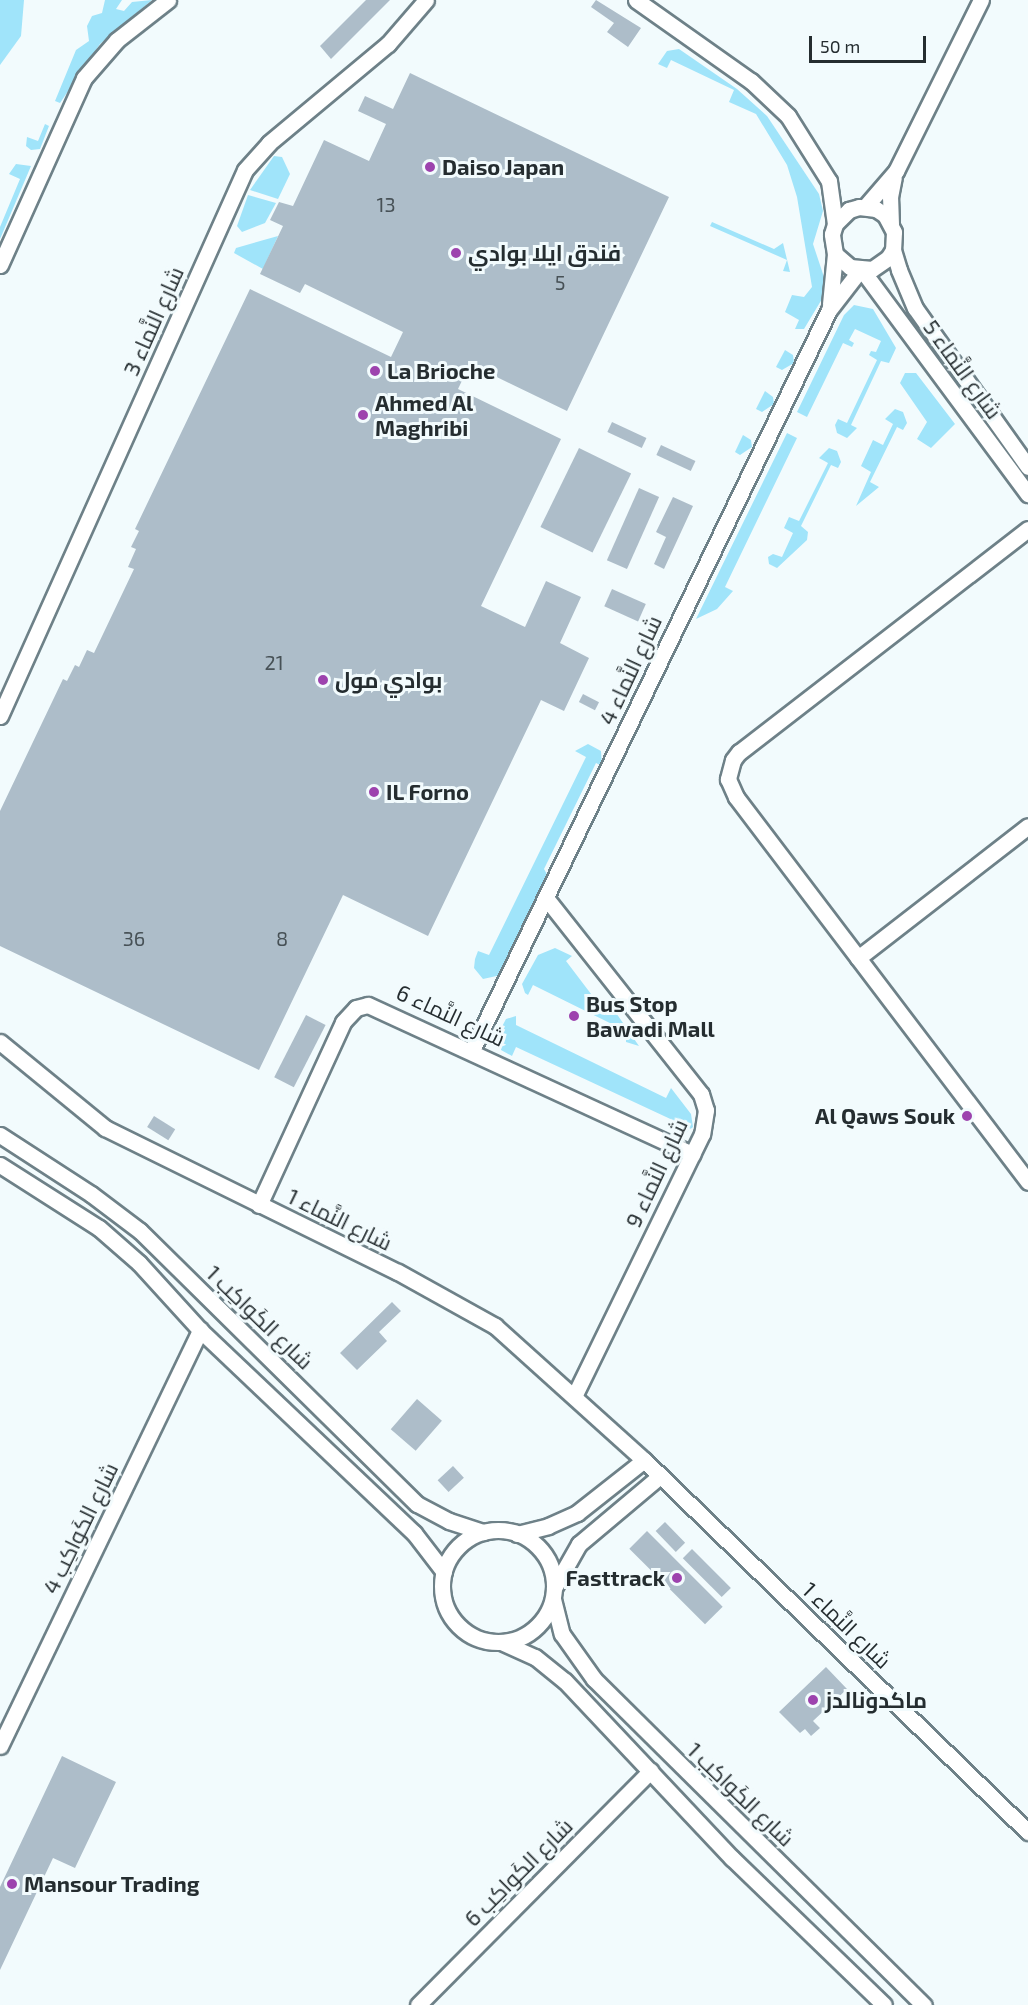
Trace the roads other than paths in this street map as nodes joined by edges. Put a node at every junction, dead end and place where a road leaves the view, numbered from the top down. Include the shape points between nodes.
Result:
1 (168, 0) edge
2 (426, 0) edge
3 (636, 0) edge
4 (981, 0) edge
5 (896, 171) junction
6 (829, 181) junction
7 (862, 207) junction
8 (835, 224) junction
9 (891, 224) junction
10 (893, 250) junction
11 (835, 254) junction
12 (0, 265) edge
13 (861, 270) junction
14 (829, 310) junction
15 (1028, 467) edge
16 (1028, 494) edge
17 (1028, 529) edge
18 (0, 716) edge
19 (1028, 826) edge
20 (546, 898) junction
21 (858, 958) junction
22 (0, 1042) edge
23 (472, 1050) junction
24 (0, 1135) edge
25 (692, 1154) junction
26 (0, 1165) edge
27 (1025, 1173) edge
28 (259, 1205) junction
29 (200, 1330) junction
30 (574, 1397) junction
31 (644, 1460) junction
32 (660, 1476) junction
33 (483, 1532) junction
34 (517, 1534) junction
35 (444, 1572) junction
36 (553, 1594) junction
37 (501, 1642) junction
38 (0, 1746) edge
39 (650, 1771) junction
40 (1028, 1832) edge
41 (418, 2005) edge
42 (884, 2005) edge
43 (924, 2005) edge

1 - 12 street via 117,40 84,78
2 - 18 street, شارع النَّماء 3 via 388,44 268,143 245,170
3 - 6 street via 771,97 804,136
4 - 5 street
5 - 7 street
5 - 9 street via 890,197
6 - 7 street
6 - 8 street
7 - 8 street via 849,210
7 - 9 street via 876,209
8 - 11 street
9 - 10 street
10 - 13 street via 881,265
10 - 15 street, شارع النَّماء 5 via 915,308
11 - 13 street via 850,267
11 - 14 street, شارع النَّماء 4
13 - 14 street, شارع النَّماء 4
13 - 16 street, شارع النَّماء 5
14 - 20 street, شارع النَّماء 4
17 - 21 street via 740,752 729,769 730,789
19 - 21 street
20 - 23 street, شارع النَّماء 4
20 - 25 street, شارع النَّماء 9 via 700,1094 706,1118
21 - 27 street
22 - 28 street, شارع النَّماء 1 via 105,1128
23 - 25 street, شارع النَّماء 6
23 - 28 street, شارع النَّماء 6 via 374,1005 351,1012
24 - 33 street, شارع الكَواكِب 1 via 140,1231 417,1504 449,1521
25 - 30 street, شارع النَّماء 9
26 - 29 street via 99,1228 139,1263
28 - 30 street, شارع النَّماء 1 via 473,1311 506,1335
29 - 35 street via 408,1527
29 - 38 street, شارع الكَواكِب 4
30 - 31 street, شارع النَّماء 1
31 - 32 street, شارع النَّماء 1
31 - 34 street via 577,1513
32 - 36 street via 590,1532 568,1558
32 - 40 street, شارع النَّماء 1
33 - 34 street
33 - 35 street via 458,1547
34 - 36 street via 544,1555
35 - 37 street via 442,1593 455,1621 480,1639
36 - 37 street via 538,1626 521,1637
36 - 43 street, شارع الكَواكِب 1 via 562,1634 594,1679
37 - 39 street via 551,1668
39 - 41 street, شارع الكَواكِب 6
39 - 42 street via 732,1858

